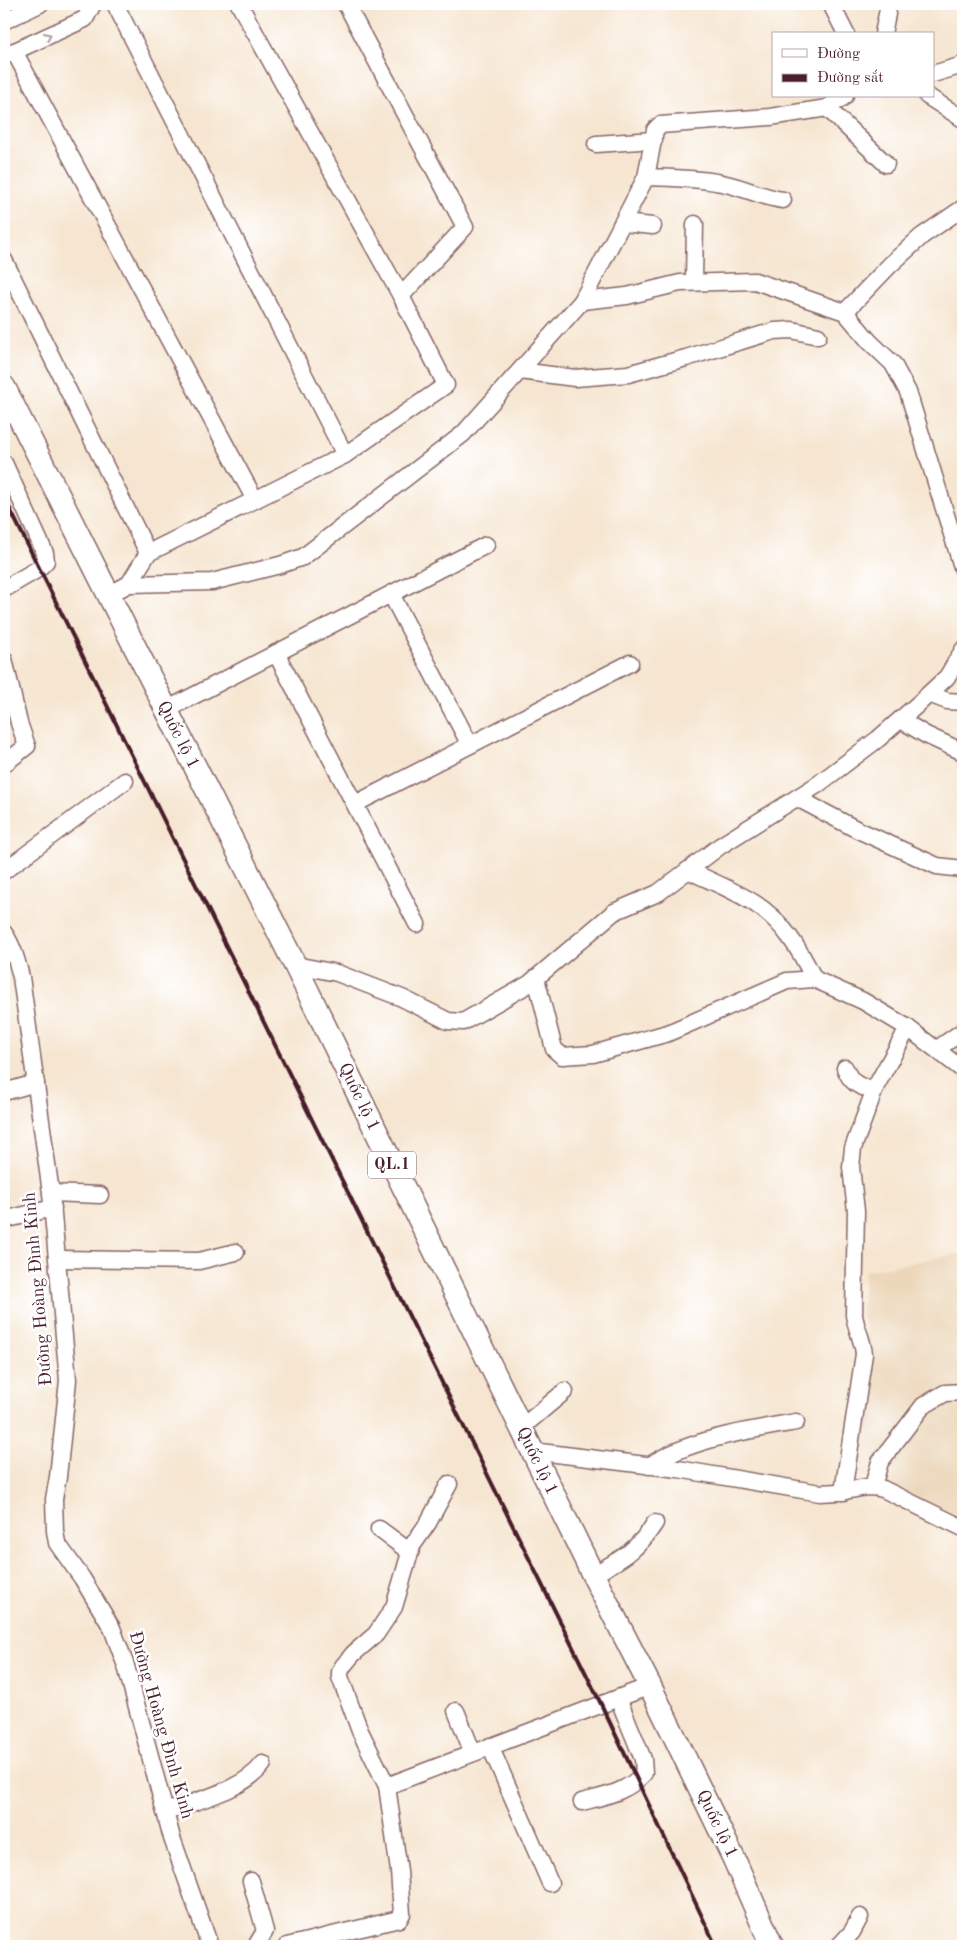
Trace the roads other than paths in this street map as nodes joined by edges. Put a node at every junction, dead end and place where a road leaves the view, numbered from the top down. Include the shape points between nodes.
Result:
1 (40, 4) edge
2 (93, 4) edge
3 (115, 4) edge
4 (240, 4) edge
5 (346, 4) edge
6 (830, 4) edge
7 (890, 4) edge
8 (4, 21) edge
9 (845, 32) edge
10 (883, 32) edge
11 (9, 54) edge
12 (963, 65) edge
13 (934, 74) edge
14 (842, 98) edge
15 (930, 98) edge
16 (827, 108) junction
17 (963, 119) edge
18 (654, 140) junction
19 (596, 144) dead end
20 (886, 164) dead end
21 (646, 177) junction
22 (783, 200) dead end
23 (961, 212) edge
24 (622, 223) junction
25 (695, 224) dead end
26 (653, 226) dead end
27 (4, 260) edge
28 (694, 281) junction
29 (401, 296) junction
30 (582, 301) junction
31 (845, 312) junction
32 (818, 336) dead end
33 (520, 371) junction
34 (4, 387) edge
35 (344, 455) junction
36 (4, 463) edge
37 (255, 500) junction
38 (486, 545) dead end
39 (148, 553) junction
40 (963, 570) edge
41 (129, 584) junction
42 (4, 589) edge
43 (392, 594) junction
44 (108, 595) junction
45 (963, 650) edge
46 (276, 653) junction
47 (4, 658) edge
48 (630, 663) dead end
49 (7, 687) edge
50 (929, 694) junction
51 (963, 702) edge
52 (166, 710) junction
53 (901, 720) junction
54 (470, 745) junction
55 (963, 752) edge
56 (4, 764) edge
57 (125, 781) dead end
58 (797, 798) junction
59 (355, 804) junction
60 (963, 869) edge
61 (688, 870) junction
62 (4, 871) edge
63 (417, 924) dead end
64 (4, 933) edge
65 (294, 965) junction
66 (536, 978) junction
67 (814, 979) junction
68 (908, 1028) junction
69 (963, 1031) edge
70 (937, 1049) junction
71 (845, 1068) dead end
72 (963, 1070) edge
73 (36, 1083) junction
74 (874, 1091) junction
75 (4, 1092) edge
76 (100, 1195) dead end
77 (52, 1201) junction
78 (4, 1220) edge
79 (236, 1252) dead end
80 (58, 1260) junction
81 (565, 1391) dead end
82 (963, 1392) edge
83 (796, 1422) dead end
84 (521, 1428) junction
85 (532, 1451) junction
86 (650, 1466) junction
87 (449, 1484) dead end
88 (873, 1486) junction
89 (843, 1492) junction
90 (655, 1523) dead end
91 (963, 1528) edge
92 (379, 1529) dead end
93 (410, 1552) junction
94 (593, 1575) junction
95 (650, 1686) junction
96 (618, 1698) junction
97 (456, 1711) dead end
98 (490, 1746) junction
99 (473, 1753) junction
100 (262, 1764) dead end
101 (387, 1786) junction
102 (582, 1802) dead end
103 (165, 1812) junction
104 (251, 1881) dead end
105 (550, 1883) dead end
106 (860, 1917) dead end
107 (210, 1946) edge
108 (256, 1946) edge
109 (287, 1946) edge
110 (772, 1946) edge
111 (839, 1946) edge

1 - 8 street
11 -> 2 street via 85,19
3 - 35 street
4 - 29 street
5 - 29 street via 465,227
6 - 9 street
7 - 10 street
11 - 37 street
12 - 13 street
14 - 16 street
15 - 17 street
16 - 18 street via 770,117 660,125 655,130
16 - 20 street
18 - 19 street
18 - 21 street
21 - 22 street via 718,182
21 - 24 street
23 - 31 street via 922,236
24 - 26 street
24 - 30 street
25 - 28 street
27 - 39 street
28 - 30 street via 627,296
28 - 31 street via 755,281
29 - 35 street via 446,385
30 - 33 street
31 - 40 street via 893,364 908,392
32 - 33 street via 792,330 774,331 628,374 575,378
33 - 41 street via 463,434 303,557 212,582
34 - 44 highway, Quốc lộ 1 / QL.1
35 - 37 street
36 - 42 street via 46,561
37 - 39 street
38 - 43 street
39 - 41 street
41 - 44 street
43 - 46 street
43 - 54 street
44 - 52 highway, Quốc lộ 1 / QL.1
45 - 50 street via 947,677
46 - 52 street
46 - 59 street
47 - 49 street
48 - 54 street
49 - 56 street via 27,746
50 - 51 street via 947,701
50 - 53 street
52 - 65 highway, Quốc lộ 1 / QL.1
53 - 55 street
53 - 58 street
54 - 59 street
57 - 62 street
58 - 60 street via 937,866
58 - 61 street
59 - 63 street
61 - 66 street via 658,893 614,912
61 - 67 street via 755,904 783,929 800,950
64 - 73 street, Đường Hoàng Đình Kinh via 16,956 21,977
65 - 66 street via 337,973 402,998 448,1021 463,1022
65 - 84 highway, Quốc lộ 1 / QL.1
66 - 67 street via 554,1049 562,1056 593,1054 668,1033 788,981
67 - 68 street via 863,1001
68 - 70 street
68 - 74 street
69 - 70 street
70 - 72 street
71 - 74 street via 855,1085
73 - 75 street
73 - 77 street, Đường Hoàng Đình Kinh
74 - 89 street via 857,1135 851,1167 856,1211 854,1316 864,1354
76 - 77 street
77 - 78 street
77 - 80 street, Đường Hoàng Đình Kinh
79 - 80 street via 199,1261
80 - 103 street, Đường Hoàng Đình Kinh via 68,1380 54,1499 54,1532 57,1543 112,1628 126,1666
81 - 84 street
82 - 88 street via 945,1393 923,1406 880,1462
83 - 86 street via 709,1440 664,1457
84 - 85 highway, Quốc lộ 1 / QL.1
85 - 86 street
85 - 94 highway, Quốc lộ 1 / QL.1
86 - 89 street via 794,1490
87 - 93 street
88 - 89 street
88 - 91 street
90 - 94 street via 634,1550
92 - 93 street
93 - 101 street via 394,1607 376,1634 353,1654 340,1672 360,1731
94 - 95 highway, Quốc lộ 1 / QL.1
95 - 96 street
95 - 110 highway, Quốc lộ 1 / QL.1 via 734,1859
96 - 98 street
96 - 102 street via 643,1759 644,1773 638,1781 620,1792
97 - 99 street
98 - 99 street
98 - 105 street
99 - 101 street
100 - 103 street via 256,1773 243,1781
101 - 109 street via 403,1908 401,1917
103 - 107 street, Đường Hoàng Đình Kinh
104 - 108 street via 265,1931
106 - 111 street

